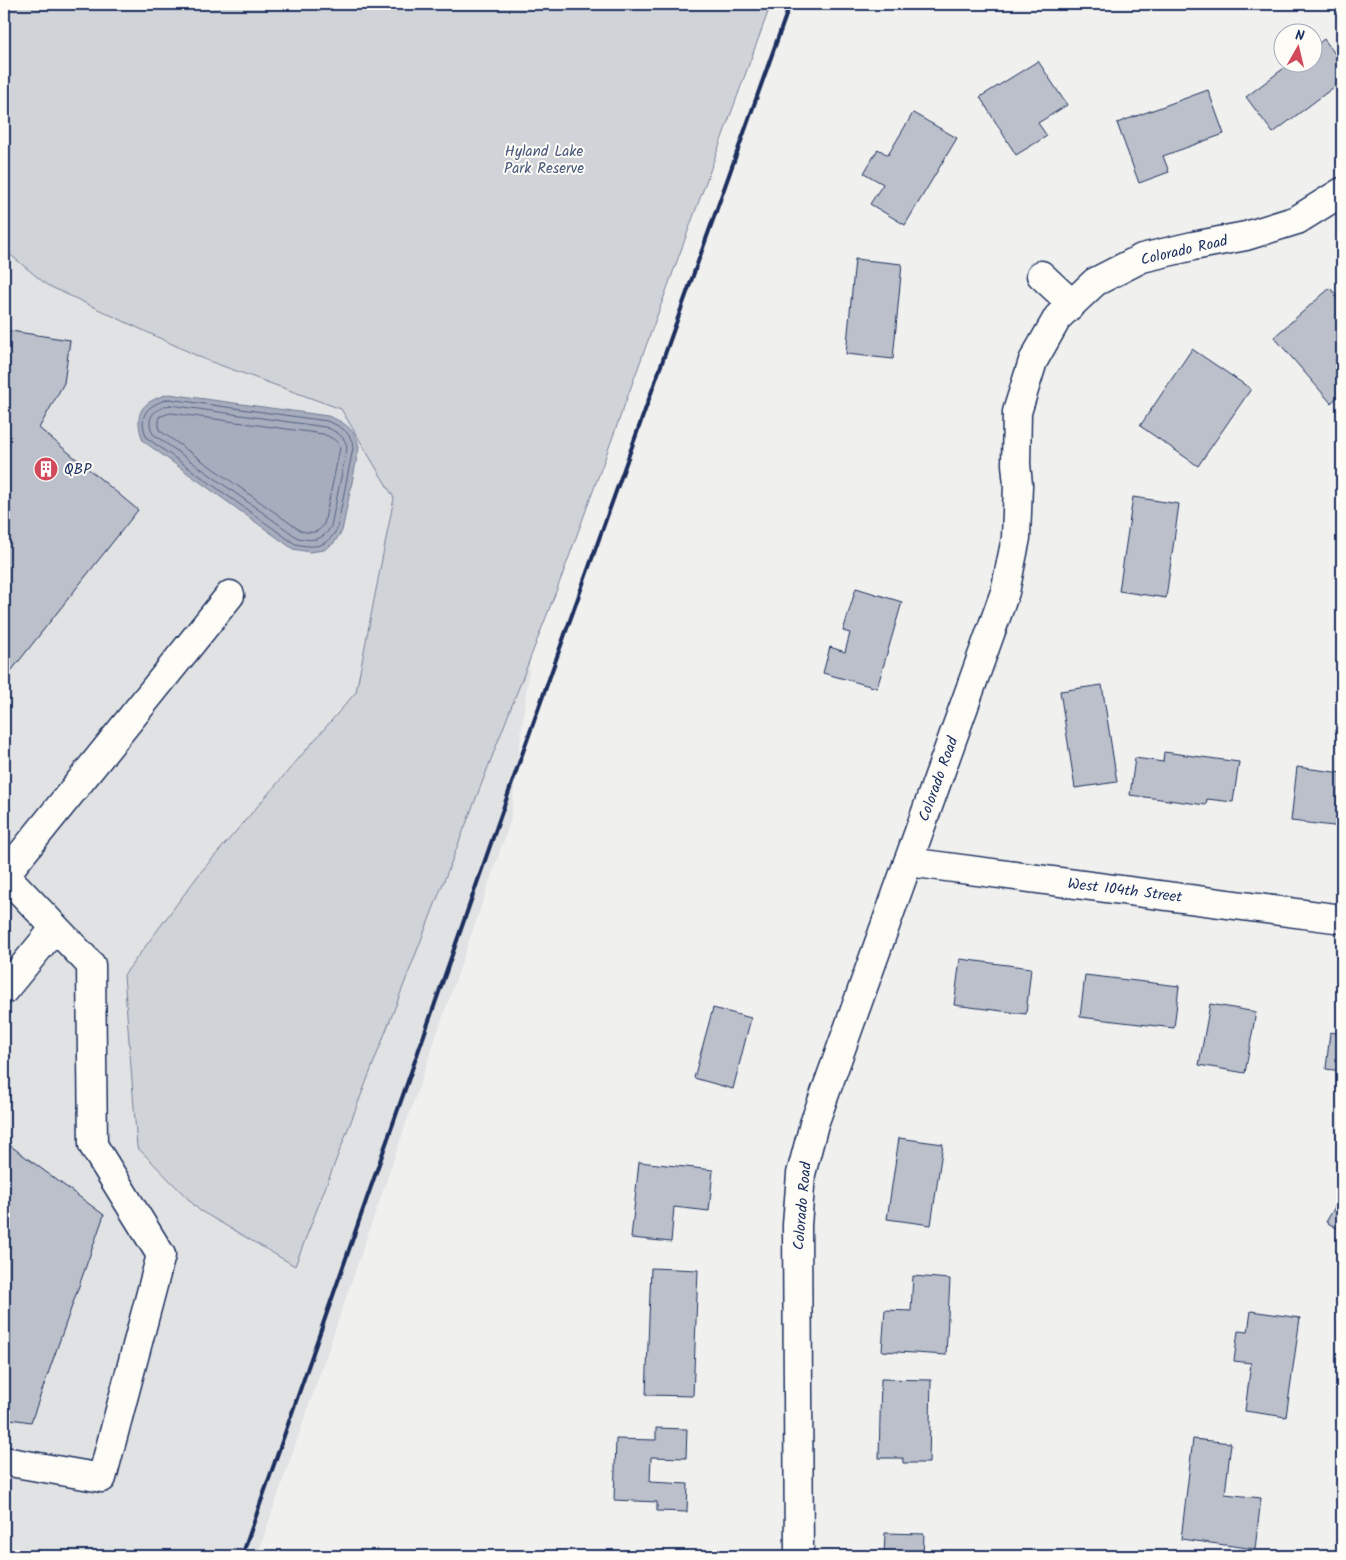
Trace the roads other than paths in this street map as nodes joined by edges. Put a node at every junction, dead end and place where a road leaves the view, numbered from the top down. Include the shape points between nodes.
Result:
1 (1342, 192) edge
2 (1041, 275) dead end
3 (1072, 304) junction
4 (230, 595) dead end
5 (908, 862) junction
6 (4, 876) edge
7 (1342, 919) edge
8 (55, 928) junction
9 (4, 990) edge
10 (4, 1461) edge
11 (799, 1556) edge

1 - 3 street, Colorado Road via 1298,220 1246,236 1142,258 1095,282
2 - 3 street
3 - 5 street, Colorado Road via 1058,317 1032,361 1017,412 1016,538 1005,592
4 - 6 street
5 - 7 street, West 104th Street
5 - 11 street, Colorado Road via 814,1124 801,1174 797,1225
6 - 8 street
8 - 9 street
8 - 10 street via 91,965 93,1145 161,1256 102,1478

